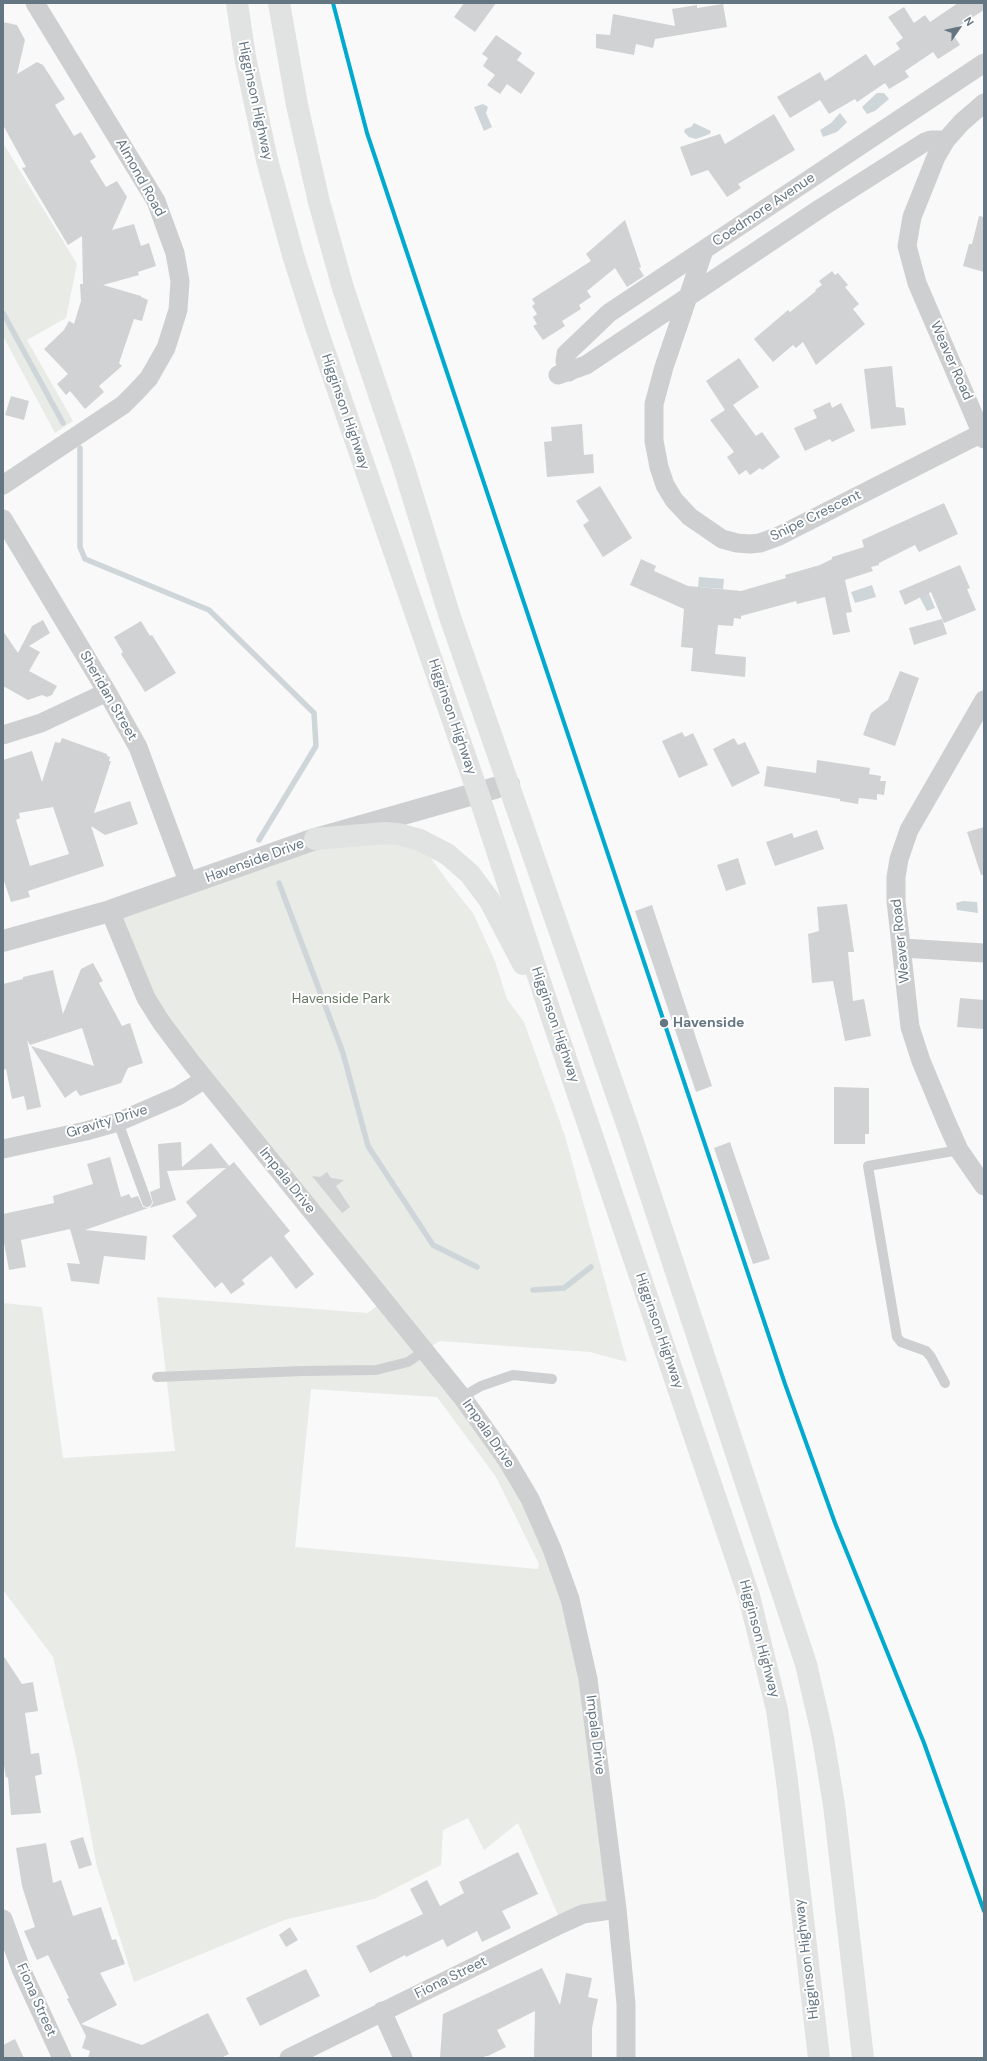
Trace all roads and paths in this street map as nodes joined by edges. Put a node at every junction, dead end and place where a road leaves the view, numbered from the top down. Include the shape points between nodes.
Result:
1 (35, 3) edge
2 (237, 3) edge
3 (279, 3) edge
4 (984, 63) edge
5 (984, 103) edge
6 (946, 140) junction
7 (704, 250) junction
8 (688, 297) junction
9 (981, 428) edge
10 (3, 485) edge
11 (6, 531) edge
12 (107, 692) junction
13 (984, 700) edge
14 (3, 735) edge
15 (509, 784) junction
16 (478, 793) junction
17 (316, 839) junction
18 (189, 884) junction
19 (110, 911) junction
20 (3, 941) edge
21 (903, 948) junction
22 (984, 953) edge
23 (553, 1021) junction
24 (205, 1079) junction
25 (118, 1122) junction
26 (3, 1149) edge
27 (960, 1150) junction
28 (984, 1186) edge
29 (147, 1202) dead end
30 (424, 1351) junction
31 (157, 1377) dead end
32 (552, 1379) dead end
33 (945, 1383) dead end
34 (462, 1397) junction
35 (617, 1909) junction
36 (3, 1919) edge
37 (382, 2011) junction
38 (62, 2058) edge
39 (289, 2058) edge
40 (403, 2058) edge
41 (626, 2058) edge
42 (819, 2058) edge
43 (863, 2058) edge

1 - 10 street, Almond Road via 156,201 175,253 180,281 178,310 166,348 154,371 136,392 123,405
2 - 16 highway, Higginson Highway via 245,57 267,160 293,255
3 - 15 highway via 297,105 317,194 343,288 404,468 450,617
4 - 7 street, Coedmore Avenue
5 - 6 street
6 - 8 street via 925,142
6 - 9 street, Weaver Road via 912,217 908,233 908,257
7 - 8 street, Snipe Crescent
7 - 8 street, Coedmore Avenue via 609,313 566,354 563,374 586,365
8 - 9 street, Snipe Crescent via 654,404 654,441 665,485 674,500 690,517 722,539 750,544 779,536
11 - 12 street, Sheridan Street
12 - 14 street via 41,722
12 - 18 street, Sheridan Street via 138,747
13 - 21 street, Weaver Road via 909,830 902,847 896,877 896,901
15 - 16 street, Havenside Drive
15 - 43 highway via 633,1140 806,1664 823,1738 834,1805
16 - 17 street, Havenside Drive
16 - 23 highway, Higginson Highway
17 - 18 street, Havenside Drive
17 - 23 highway via 399,834 420,840 447,854 470,874 490,901
18 - 19 street, Havenside Drive
19 - 20 street, Havenside Drive
19 - 24 street, Impala Drive via 146,998 161,1022
21 - 22 street
21 - 27 street, Weaver Road via 910,1027 921,1061
23 - 42 highway, Higginson Highway via 749,1596 764,1654 777,1710 787,1781
24 - 25 street, Gravity Drive via 178,1096
24 - 30 street, Impala Drive
25 - 26 street, Gravity Drive
25 - 29 lane
27 - 28 street, Weaver Road
27 - 33 lane via 868,1166 897,1337 901,1342 926,1351 932,1357
30 - 31 lane via 408,1362 376,1370
30 - 34 street, Impala Drive
32 - 34 lane via 513,1375 481,1386
34 - 35 street, Impala Drive via 507,1460 530,1499 570,1599 588,1679
35 - 37 street, Fiona Street via 583,1914
35 - 41 street, Impala Drive via 626,2004
36 - 38 street, Fiona Street via 21,1969
37 - 39 street, Fiona Street
37 - 40 street

